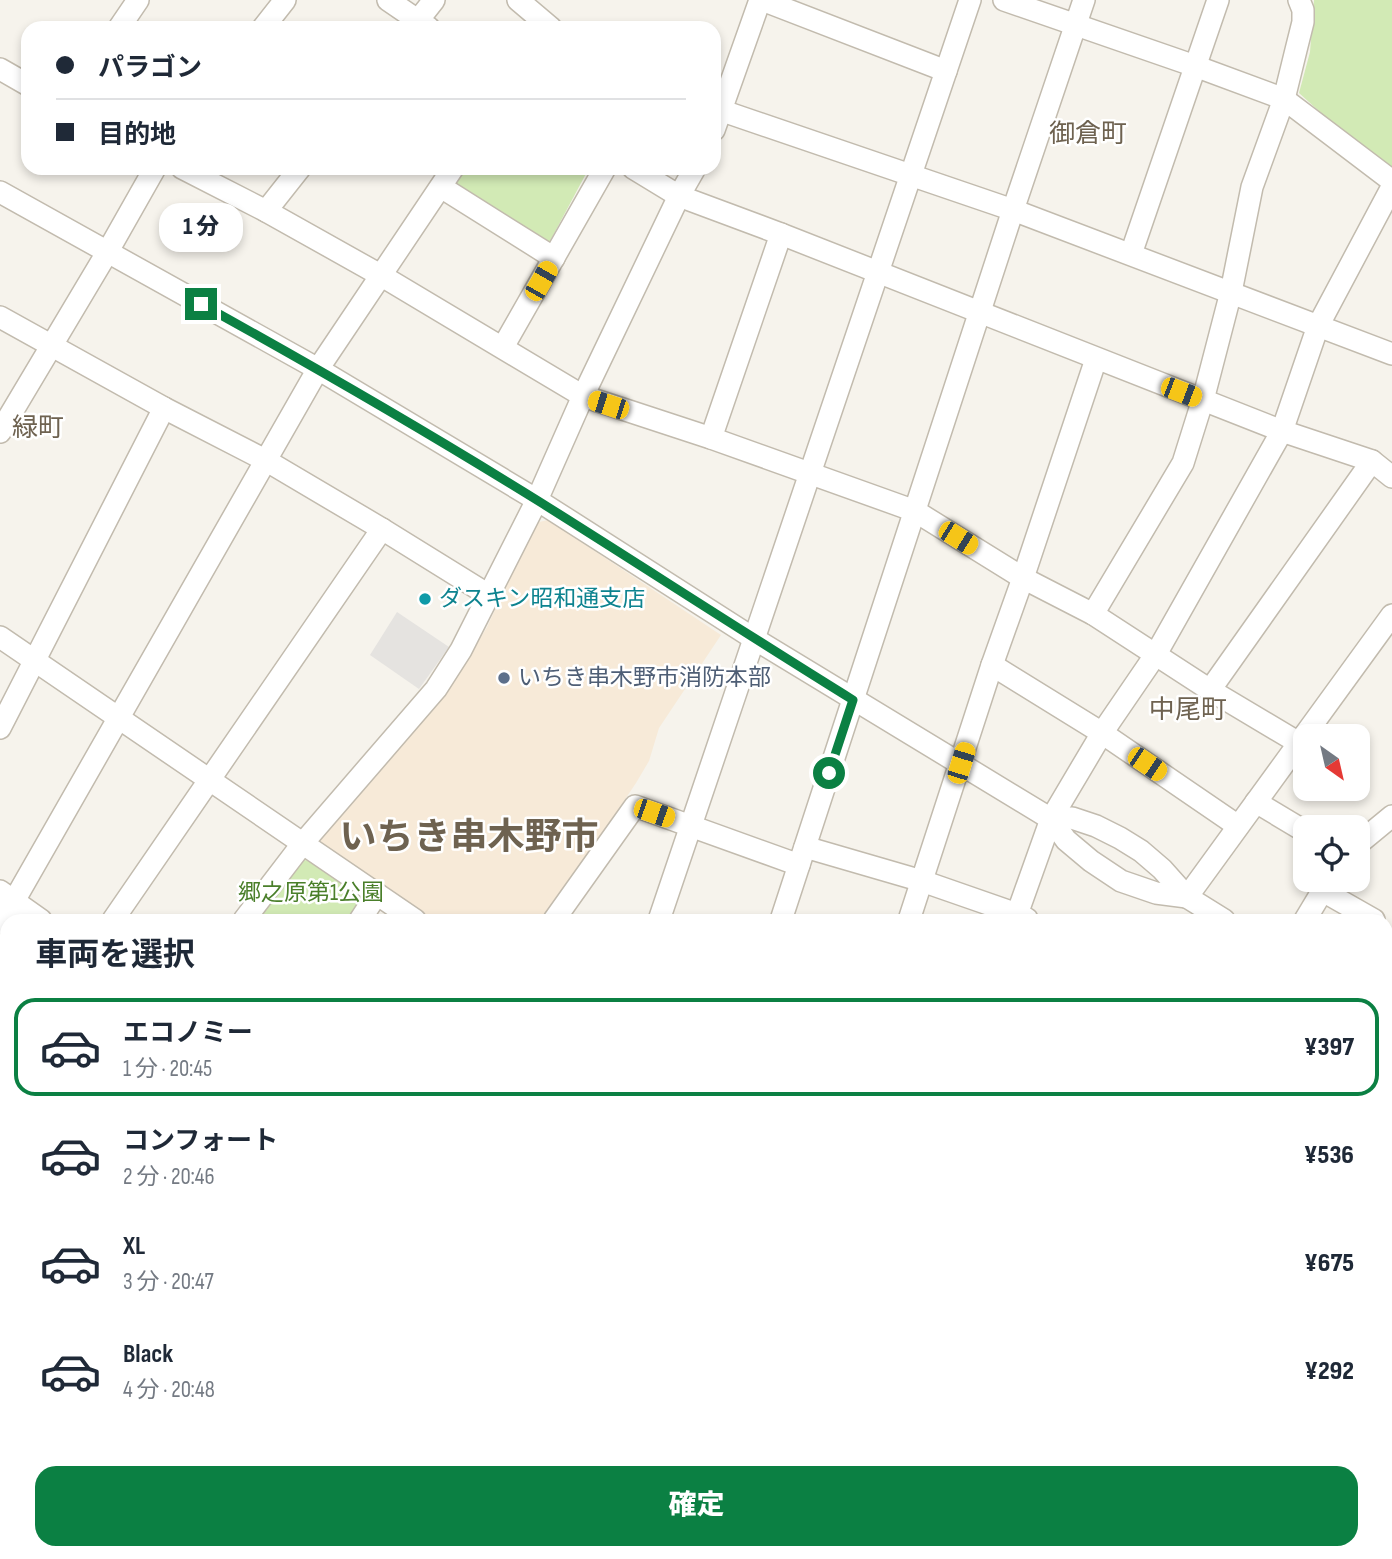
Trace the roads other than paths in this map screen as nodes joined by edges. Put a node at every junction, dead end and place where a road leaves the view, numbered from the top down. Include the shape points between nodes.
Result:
1 (138, 0) edge
2 (285, 0) edge
3 (388, 0) edge
4 (434, 0) edge
5 (518, 0) edge
6 (761, 0) edge
7 (970, 0) edge
8 (1004, 0) edge
9 (1084, 0) edge
10 (1218, 0) edge
11 (1299, 0) edge
12 (123, 21) edge
13 (268, 21) edge
14 (415, 21) edge
15 (422, 21) edge
16 (543, 21) edge
17 (1076, 26) junction
18 (1195, 66) junction
19 (0, 69) edge
20 (946, 71) junction
21 (21, 81) edge
22 (1284, 99) junction
23 (721, 105) edge
24 (721, 117) edge
25 (151, 175) edge
26 (196, 175) edge
27 (294, 175) edge
28 (449, 175) edge
29 (601, 175) edge
30 (644, 175) edge
31 (691, 175) edge
32 (911, 175) junction
33 (1392, 181) edge
34 (441, 187) junction
35 (1392, 187) edge
36 (0, 192) edge
37 (678, 197) junction
38 (1013, 209) junction
39 (266, 211) junction
40 (781, 234) junction
41 (108, 251) junction
42 (1131, 254) junction
43 (554, 258) junction
44 (878, 273) junction
45 (382, 276) junction
46 (1231, 292) junction
47 (979, 313) junction
48 (0, 317) edge
49 (1318, 326) junction
50 (51, 345) junction
51 (503, 347) junction
52 (1392, 354) edge
53 (1096, 359) junction
54 (318, 369) junction
55 (583, 396) junction
56 (1202, 400) junction
57 (164, 408) junction
58 (1282, 431) junction
59 (0, 432) edge
60 (711, 438) junction
61 (267, 461) junction
62 (1372, 461) junction
63 (810, 474) junction
64 (1392, 477) edge
65 (537, 500) junction
66 (915, 511) junction
67 (382, 529) junction
68 (1023, 578) junction
69 (490, 596) junction
70 (1093, 614) junction
71 (1391, 619) edge
72 (0, 637) edge
73 (753, 638) junction
74 (1156, 653) junction
75 (35, 660) junction
76 (992, 665) junction
77 (1210, 690) junction
78 (853, 700) junction
79 (119, 718) junction
80 (1313, 724) edge
81 (0, 729) edge
82 (1102, 733) junction
83 (1293, 739) edge
84 (1293, 751) edge
85 (961, 763) junction
86 (210, 780) junction
87 (1256, 802) junction
88 (1392, 816) edge
89 (1051, 819) junction
90 (1293, 824) edge
91 (692, 825) junction
92 (1238, 826) junction
93 (1370, 834) edge
94 (303, 843) junction
95 (802, 856) junction
96 (922, 881) junction
97 (1322, 892) edge
98 (1334, 892) edge
99 (377, 894) junction
100 (7, 896) edge
101 (1187, 897) junction
102 (2, 914) edge
103 (32, 914) edge
104 (117, 914) edge
105 (255, 914) edge
106 (364, 914) edge
107 (406, 914) edge
108 (558, 914) edge
109 (661, 914) edge
110 (783, 914) edge
111 (911, 914) edge
112 (1009, 914) edge
113 (1021, 914) edge
114 (1214, 914) edge
115 (1309, 914) edge
116 (1366, 914) edge

1 - 12 street
2 - 13 street
3 - 14 street
4 - 15 street
5 - 16 street
6 - 20 street
6 - 23 street
7 - 20 street
8 - 17 street
9 - 17 street
10 - 18 street
11 - 22 street via 1303,22
17 - 18 street
17 - 38 street
18 - 22 street
18 - 42 street
19 - 21 street
20 - 32 street
22 - 33 street
22 - 46 street via 1252,187
24 - 32 street
25 - 41 street
26 - 39 street
27 - 39 street
28 - 34 street
29 - 43 street
30 - 37 street
31 - 37 street
32 - 38 street
32 - 44 street
34 - 43 street
34 - 45 street
35 - 49 street
36 - 41 street
37 - 40 street
37 - 55 street
38 - 42 street
38 - 47 street
39 - 45 street
40 - 44 street
40 - 60 street
41 - 50 street
41 - 54 street
42 - 46 street
43 - 51 street
44 - 47 street
44 - 63 street
45 - 51 street
45 - 54 street
46 - 49 street
46 - 56 street
47 - 53 street
47 - 66 street
48 - 50 street
49 - 52 street
49 - 58 street
50 - 57 street
50 - 59 street
51 - 55 street
53 - 56 street
53 - 68 street
54 - 61 street
54 - 65 street
55 - 60 street
55 - 65 street
56 - 58 street
56 - 70 street via 1183,463
57 - 61 street
57 - 75 street
58 - 62 street
58 - 74 street
60 - 63 street
61 - 67 street
61 - 79 street
62 - 64 street
62 - 77 street
63 - 66 street
63 - 73 street
65 - 69 street
65 - 73 street
66 - 68 street
66 - 78 street
67 - 69 street
67 - 86 street
68 - 70 street
68 - 76 street
69 - 94 street via 436,689
70 - 74 street
71 - 80 street
72 - 75 street
73 - 78 street
73 - 91 street
74 - 77 street
74 - 82 street
75 - 79 street
75 - 81 street
76 - 82 street
76 - 85 street
77 - 83 street
78 - 85 street
78 - 95 street
79 - 86 street
79 - 100 street
82 - 89 street
82 - 92 street
84 - 87 street
85 - 89 street
85 - 96 street
86 - 94 street
86 - 104 street
87 - 90 street
87 - 92 street
88 - 93 street
89 - 101 street via 1066,840 1121,881
89 - 101 street via 1072,818 1120,838 1162,869
89 - 113 street
91 - 95 street
91 - 108 street via 635,806
91 - 109 street
92 - 101 street
94 - 99 street
94 - 105 street
95 - 96 street
95 - 110 street
96 - 111 street
96 - 112 street
97 - 115 street
98 - 116 street
99 - 106 street
99 - 107 street
100 - 102 street
100 - 103 street
101 - 114 street

